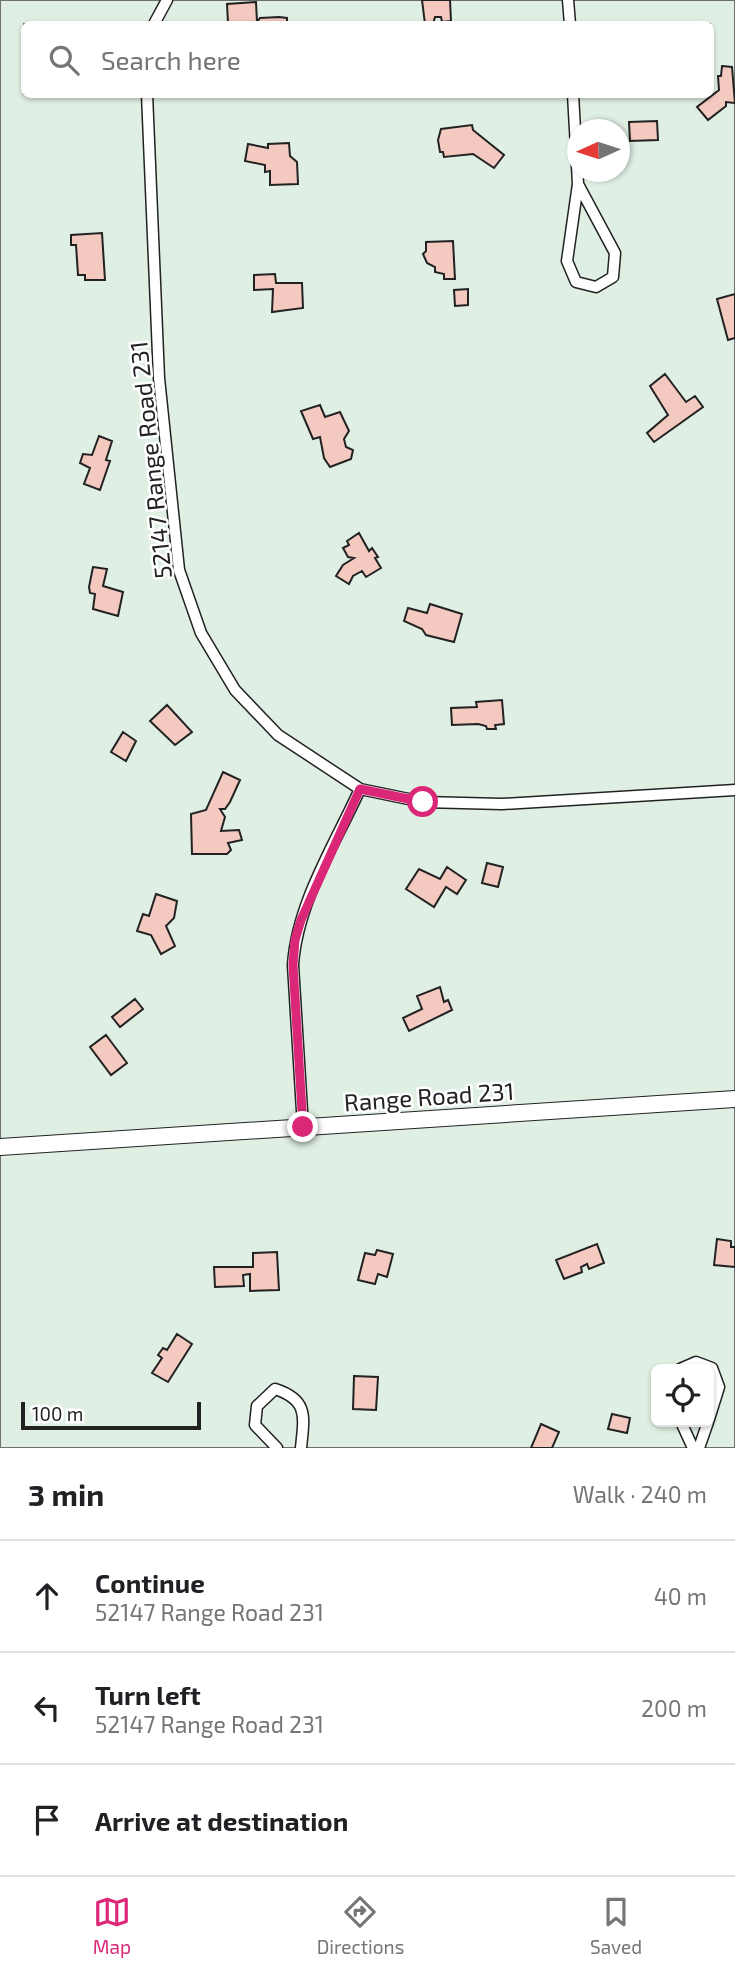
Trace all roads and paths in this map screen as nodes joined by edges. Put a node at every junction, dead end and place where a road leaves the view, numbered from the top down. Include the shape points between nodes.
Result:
1 (167, 0) edge
2 (568, 0) edge
3 (156, 21) edge
4 (570, 21) edge
5 (147, 98) edge
6 (573, 98) edge
7 (578, 184) junction
8 (360, 789) junction
9 (735, 790) edge
10 (735, 1100) edge
11 (303, 1127) junction
12 (0, 1147) edge
13 (714, 1373) edge
14 (714, 1402) edge
15 (683, 1427) edge
16 (706, 1427) edge
17 (277, 1448) edge
18 (301, 1448) edge
19 (693, 1448) edge
20 (699, 1448) edge

1 - 3 street
2 - 4 street
5 - 8 street, 52147 Range Road 231 via 159,378 179,570 201,633 234,690 278,735
6 - 7 street
7 - 7 street via 567,261 576,282 596,287 613,277 615,253
8 - 9 street, 52147 Range Road 231 via 423,802 502,804
8 - 11 street via 295,940
10 - 11 street, Range Road 231
11 - 12 street, Range Road 231
13 - 14 street via 719,1387
15 - 19 street
16 - 20 street
17 - 18 street via 255,1425 257,1406 275,1389 292,1394 304,1413

